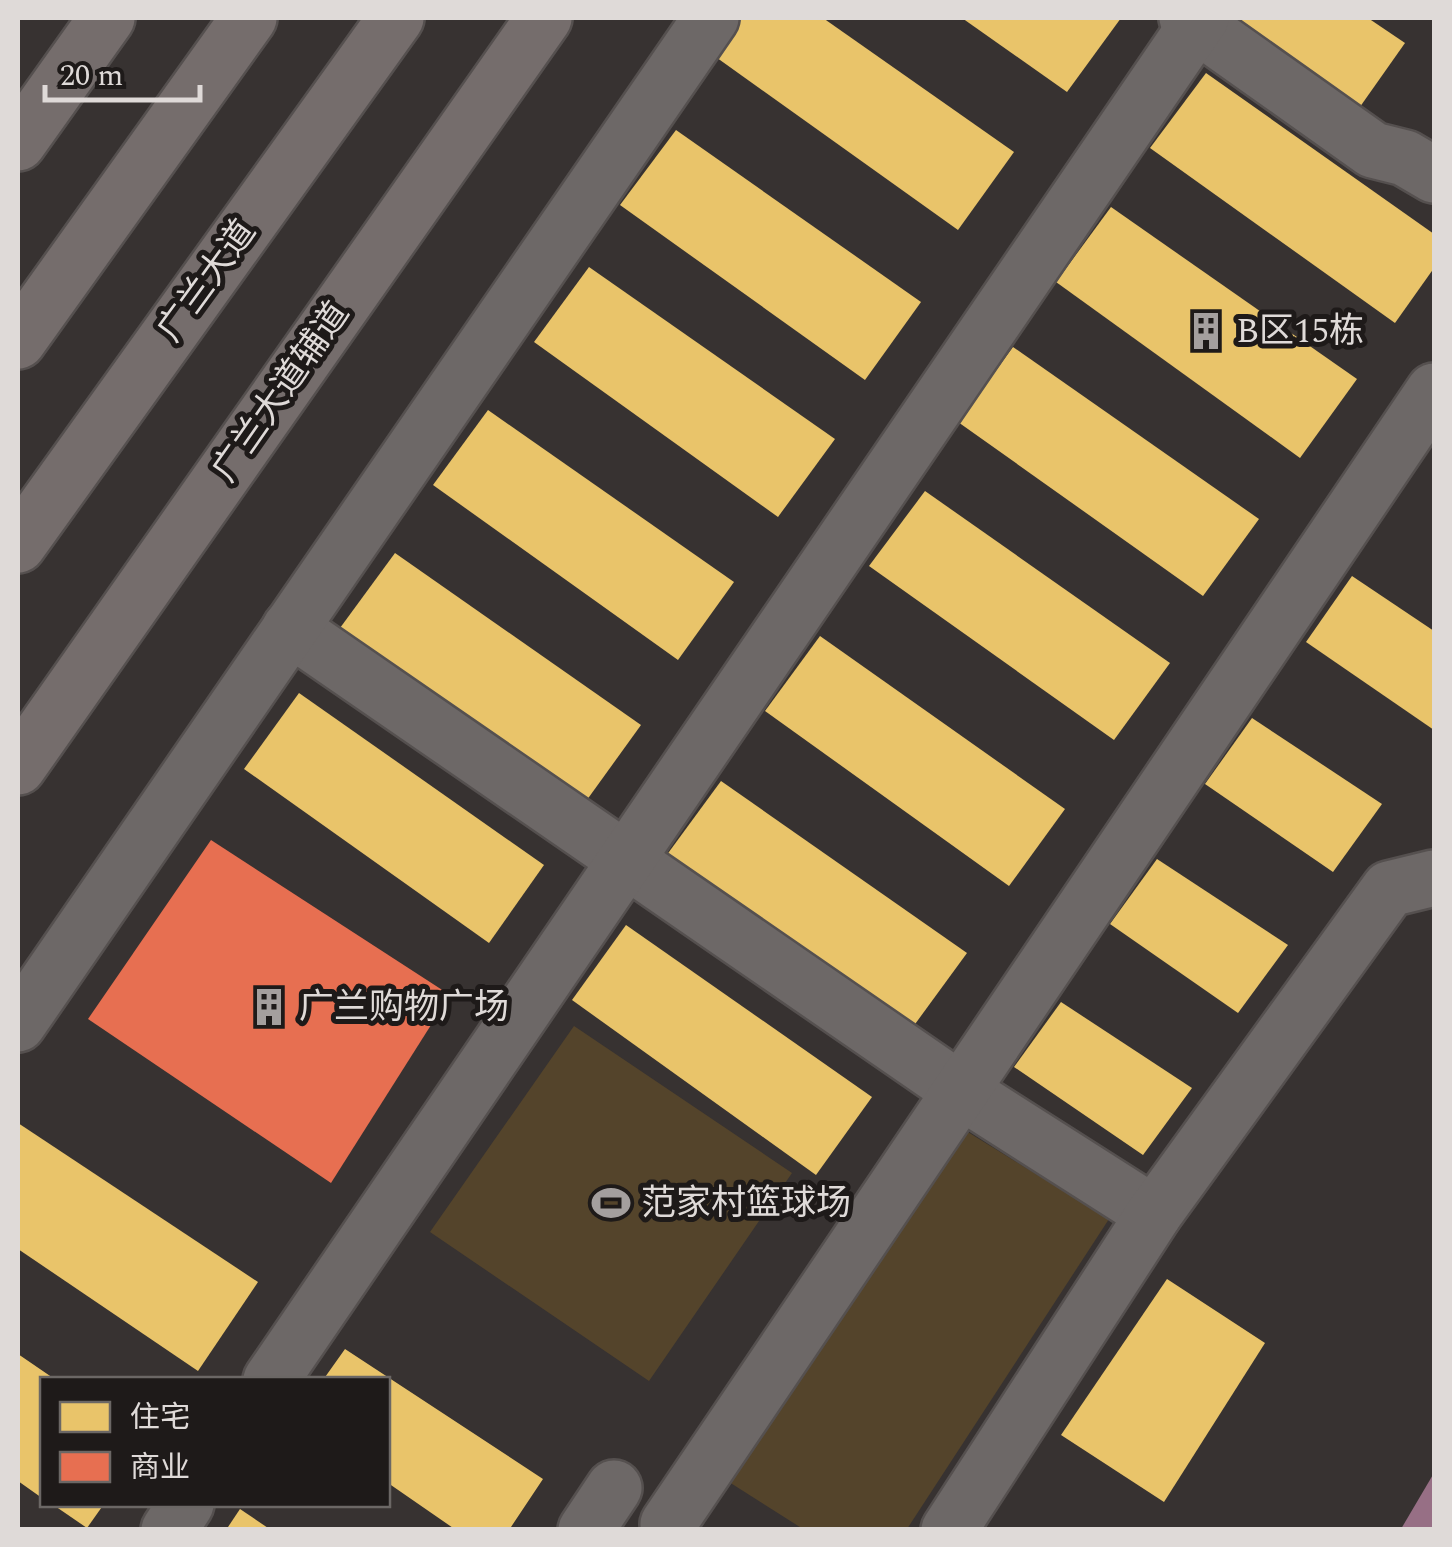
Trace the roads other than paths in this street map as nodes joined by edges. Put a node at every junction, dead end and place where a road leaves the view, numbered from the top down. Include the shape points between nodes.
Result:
1 (107, 18) edge
2 (249, 18) edge
3 (396, 18) edge
4 (544, 18) edge
5 (711, 18) edge
6 (1195, 20) edge
7 (18, 143) edge
8 (1434, 175) edge
9 (18, 341) edge
10 (1434, 391) edge
11 (18, 545) edge
12 (290, 628) junction
13 (18, 766) edge
14 (626, 860) junction
15 (1434, 878) edge
16 (18, 1024) edge
17 (961, 1091) junction
18 (1154, 1214) junction
19 (273, 1377) edge
20 (184, 1507) edge
21 (668, 1524) dead end
22 (170, 1530) edge
23 (948, 1530) edge

1 - 7 main road
2 - 9 main road
3 - 11 main road, 广兰大道
4 - 13 main road, 广兰大道辅道
5 - 12 street
6 - 8 street via 1373,150
6 - 14 street
10 - 17 street
12 - 14 street
12 - 16 street
14 - 17 street
14 - 19 street
15 - 18 street via 1389,889
17 - 18 street
17 - 21 street
18 - 23 street
20 - 22 street

